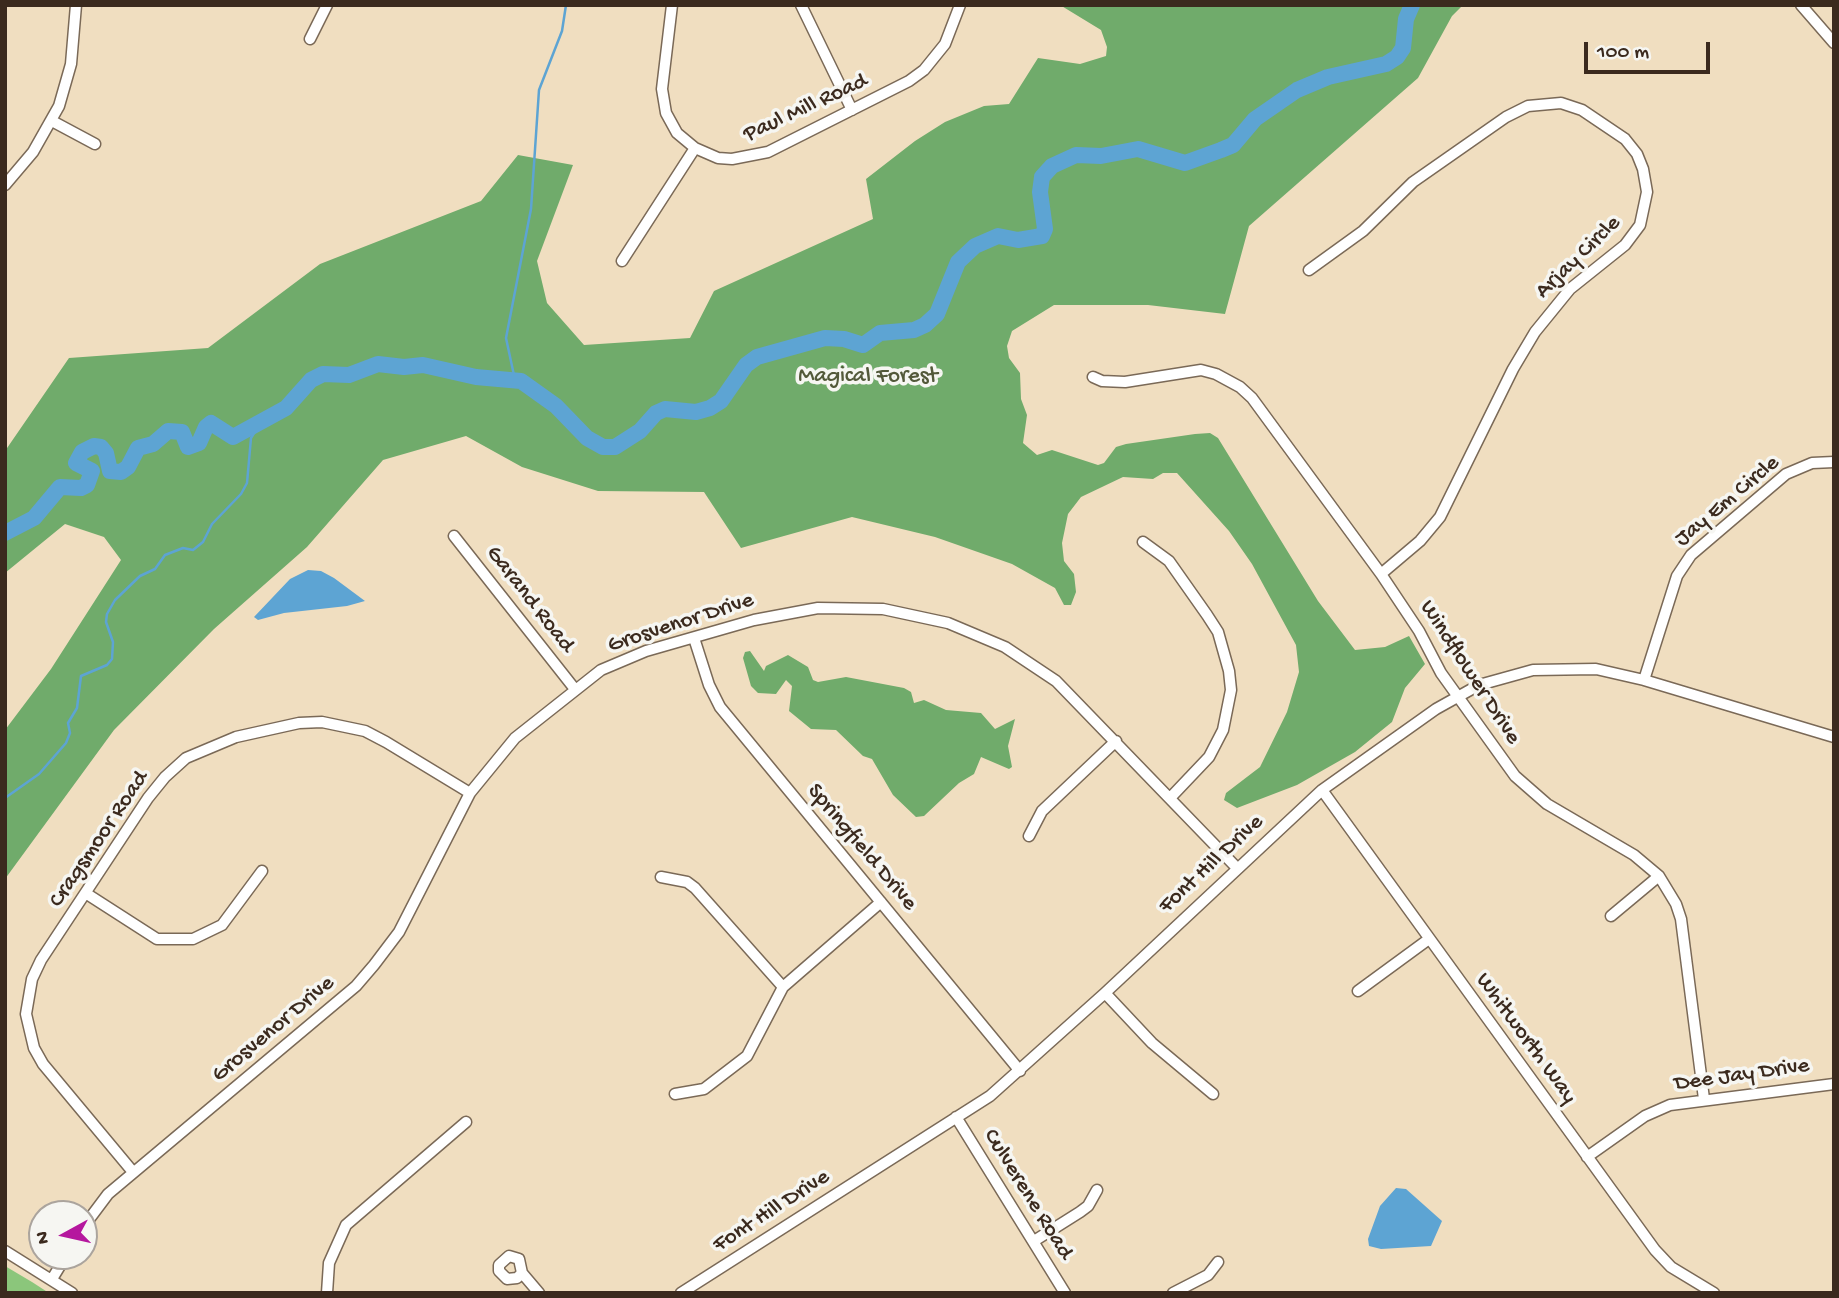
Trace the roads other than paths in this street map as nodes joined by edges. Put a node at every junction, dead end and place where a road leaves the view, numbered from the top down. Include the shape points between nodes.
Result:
1 (76, 5) edge
2 (327, 5) edge
3 (672, 5) edge
4 (801, 5) edge
5 (960, 5) edge
6 (1801, 5) edge
7 (310, 39) dead end
8 (1834, 43) edge
9 (852, 110) junction
10 (52, 121) junction
11 (95, 144) dead end
12 (695, 148) junction
13 (5, 185) edge
14 (622, 261) dead end
15 (1309, 270) dead end
16 (1093, 377) dead end
17 (1834, 461) edge
18 (454, 536) dead end
19 (1143, 542) dead end
20 (1381, 574) junction
21 (694, 638) junction
22 (1644, 680) junction
23 (574, 688) junction
24 (1458, 696) junction
25 (1834, 737) edge
26 (1116, 741) junction
27 (1322, 790) junction
28 (470, 793) junction
29 (1171, 797) junction
30 (1029, 836) dead end
31 (1237, 868) junction
32 (262, 871) dead end
33 (1659, 876) junction
34 (661, 877) dead end
35 (88, 894) junction
36 (881, 902) junction
37 (1611, 916) dead end
38 (1429, 939) junction
39 (783, 987) junction
40 (1358, 990) dead end
41 (1105, 993) junction
42 (1020, 1071) junction
43 (1834, 1084) edge
44 (676, 1094) dead end
45 (1213, 1094) dead end
46 (1704, 1100) junction
47 (956, 1117) junction
48 (466, 1122) dead end
49 (1587, 1157) junction
50 (133, 1172) junction
51 (1097, 1189) dead end
52 (98, 1207) edge
53 (1034, 1241) junction
54 (5, 1251) edge
55 (1218, 1262) dead end
56 (57, 1270) edge
57 (522, 1273) dead end
58 (52, 1279) junction
59 (72, 1293) edge
60 (327, 1293) edge
61 (539, 1293) edge
62 (681, 1293) edge
63 (1065, 1293) edge
64 (1173, 1293) edge
65 (1714, 1293) edge

1 - 10 street via 71,64
2 - 7 street
3 - 12 street via 663,101 677,133
4 - 9 street
5 - 9 street, Paul Mill Road via 945,44 923,70
6 - 8 street
9 - 12 street, Paul Mill Road via 758,156 718,158
10 - 11 street
10 - 13 street
12 - 14 street
15 - 20 street, Arjay Circle via 1363,231 1413,181 1528,106 1561,103 1582,110 1625,139 1643,169 1647,192 1640,225 1625,245 1570,289 1535,332 1440,517
16 - 20 street, Windflower Drive via 1125,382 1200,370 1229,379 1252,398
17 - 22 street, Jay Em Circle via 1812,463 1786,474 1691,555 1677,576
18 - 23 street, Garand Road
19 - 29 street via 1169,561 1207,615 1218,632 1229,671 1231,690 1223,730 1204,764
20 - 24 street, Windflower Drive
21 - 23 street, Grosvenor Drive via 622,660
21 - 26 street, Grosvenor Drive via 785,612 818,608 861,607 918,615 977,634 1031,663 1075,697
21 - 36 street, Springfield Drive via 720,707
22 - 24 street, Font Hill Drive via 1596,669 1553,667 1513,674
22 - 25 street, Font Hill Drive
23 - 28 street, Grosvenor Drive via 515,738
24 - 27 street, Font Hill Drive
24 - 33 street, Windflower Drive via 1529,790
26 - 29 street, Grosvenor Drive
26 - 30 street via 1042,811
27 - 31 street, Font Hill Drive
27 - 38 street, Whitworth Way
28 - 35 street, Cragsmoor Road via 386,742 341,724 299,723 236,737 187,758 165,777
28 - 50 street, Grosvenor Drive via 399,932 356,986
29 - 31 street, Grosvenor Drive
31 - 41 street, Font Hill Drive
32 - 35 street via 222,925 193,939 157,939
33 - 37 street
33 - 46 street, Windflower Drive via 1681,919
34 - 39 street via 695,888
35 - 50 street, Cragsmoor Road via 41,960 32,979 26,1014 43,1064
36 - 39 street
36 - 42 street, Springfield Drive
38 - 40 street
38 - 49 street, Whitworth Way
39 - 44 street via 747,1056 695,1093
41 - 42 street, Font Hill Drive
41 - 45 street via 1152,1043
42 - 47 street, Font Hill Drive
43 - 46 street, Dee Jay Drive
46 - 49 street, Dee Jay Drive via 1657,1109
47 - 53 street, Culverene Road
47 - 62 street, Font Hill Drive
48 - 60 street via 346,1225 329,1263
49 - 65 street, Whitworth Way via 1655,1250 1689,1280
50 - 52 street, Grosvenor Drive
51 - 53 street via 1080,1213
53 - 63 street, Culverene Road
54 - 58 street
55 - 64 street via 1208,1275
56 - 58 street
57 - 61 street
58 - 59 street

